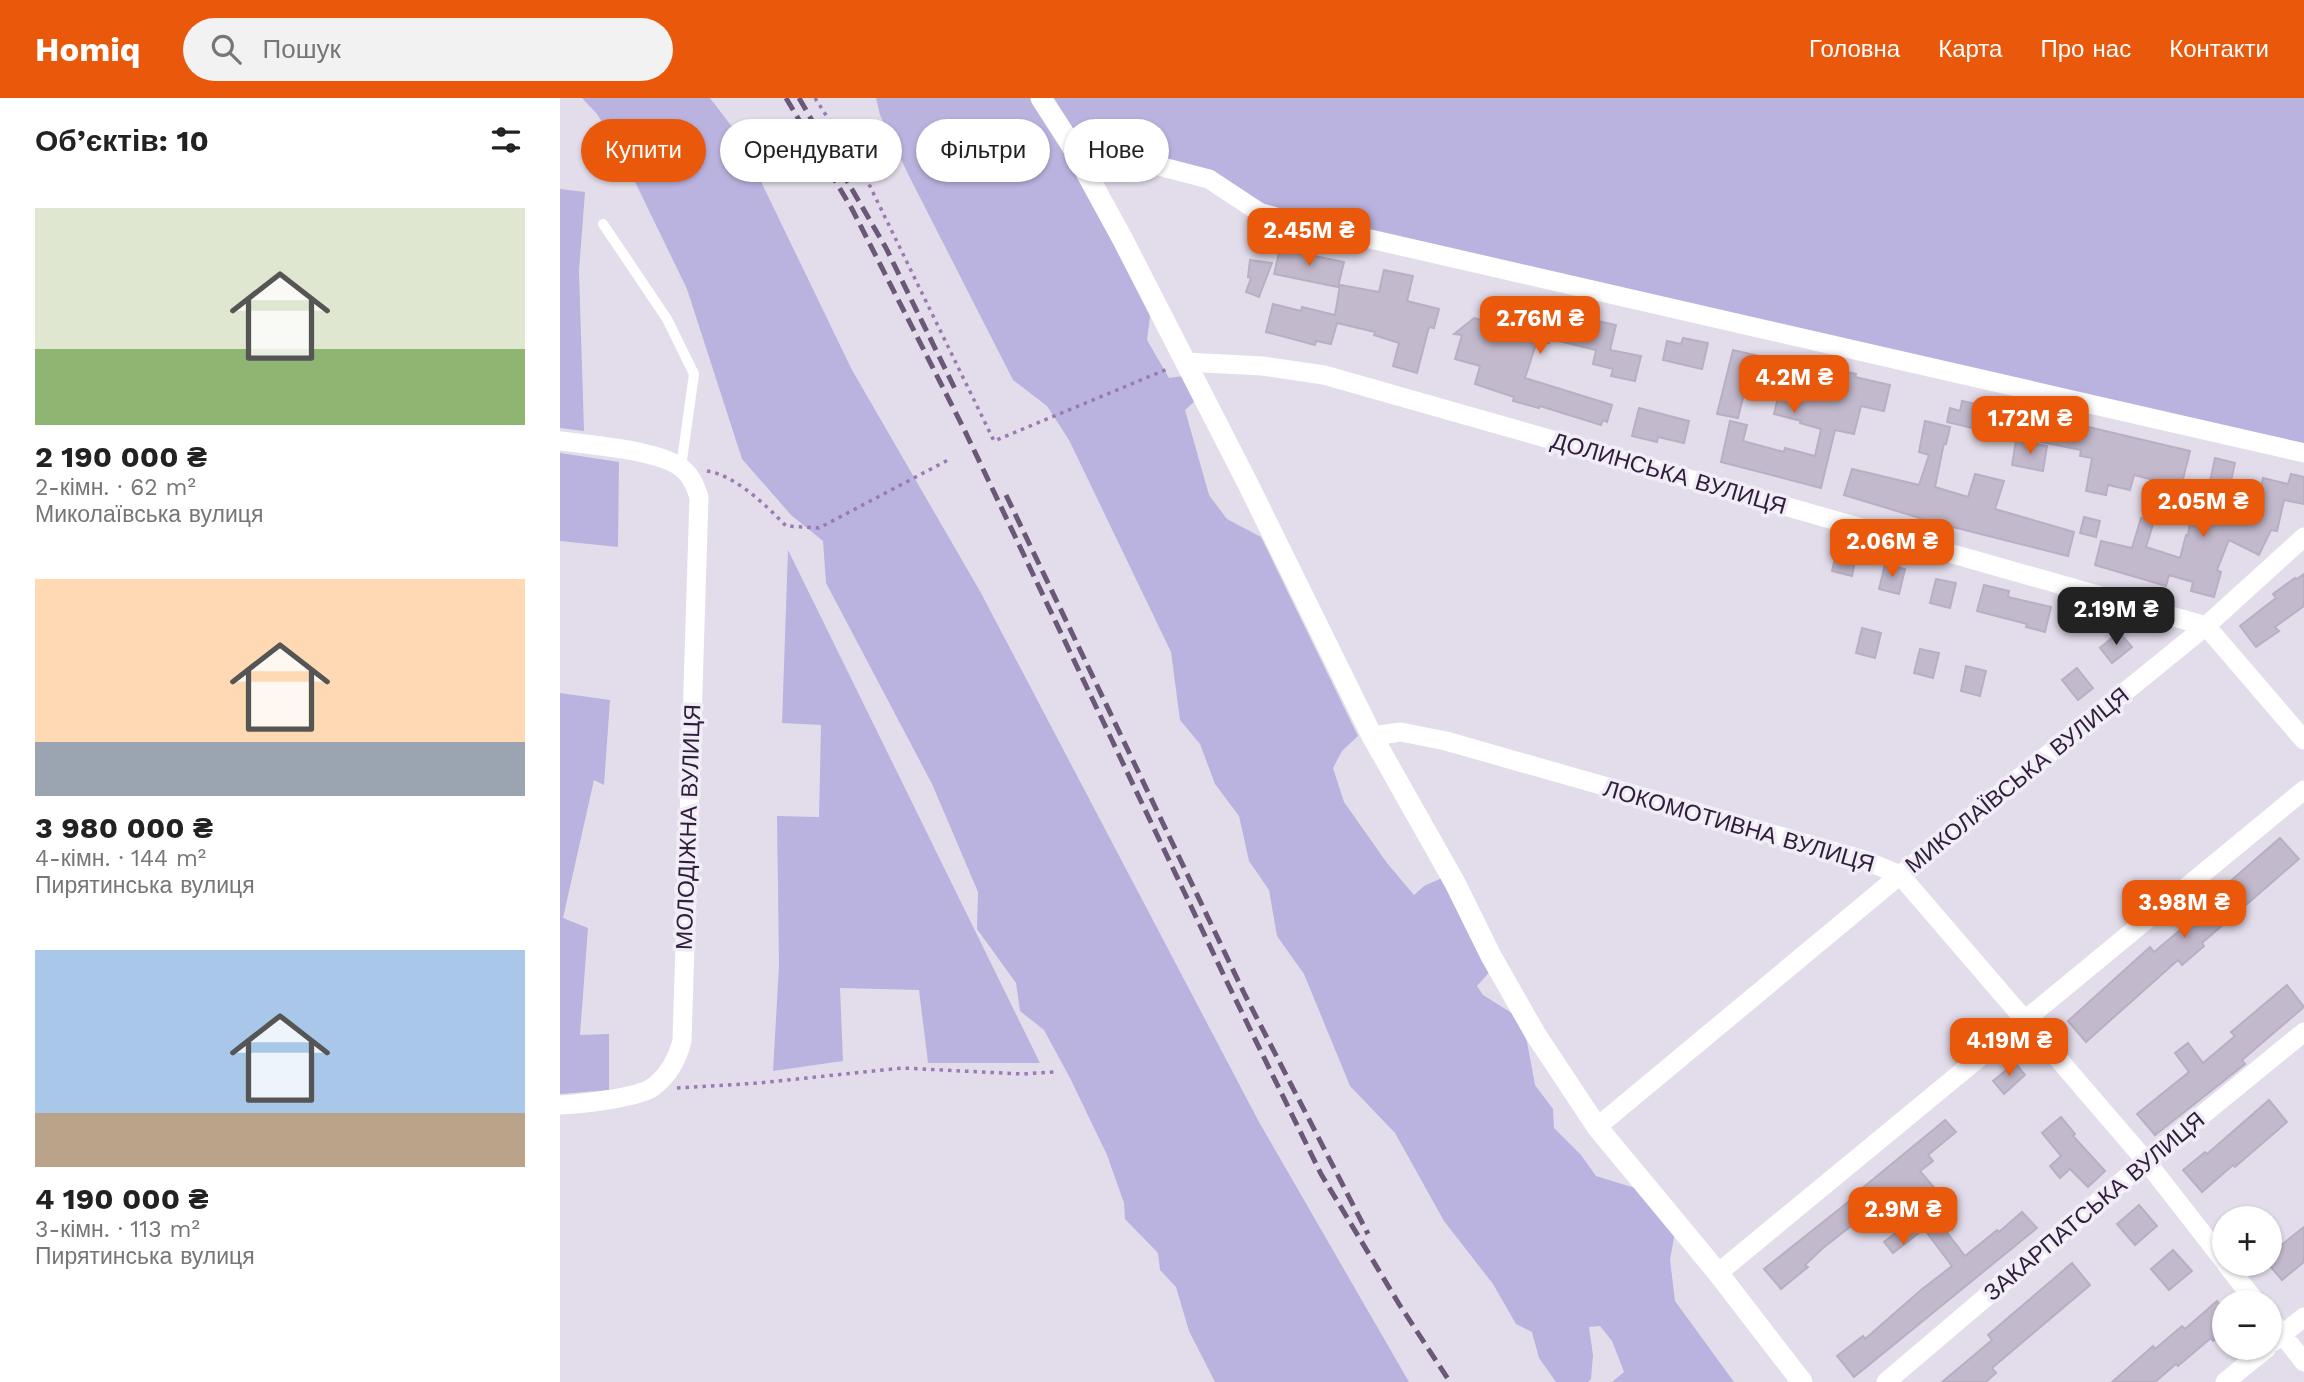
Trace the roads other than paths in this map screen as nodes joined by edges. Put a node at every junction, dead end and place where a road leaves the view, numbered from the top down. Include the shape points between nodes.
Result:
1 (1041, 98) edge
2 (1064, 134) edge
3 (1169, 169) edge
4 (1091, 182) edge
5 (603, 224) dead end
6 (1185, 362) junction
7 (560, 441) edge
8 (2304, 453) edge
9 (681, 467) junction
10 (2304, 537) edge
11 (2206, 626) junction
12 (1372, 736) junction
13 (2304, 740) edge
14 (2304, 790) edge
15 (1900, 875) junction
16 (2024, 1021) junction
17 (2304, 1032) edge
18 (560, 1105) edge
19 (1597, 1127) junction
20 (2146, 1161) junction
21 (2212, 1245) edge
22 (1718, 1273) junction
23 (2236, 1276) edge
24 (2247, 1290) edge
25 (2304, 1317) edge
26 (2282, 1331) edge
27 (2282, 1345) edge
28 (2248, 1360) edge
29 (2304, 1362) edge
30 (1802, 1382) edge
31 (1886, 1382) edge
32 (2225, 1382) edge

1 - 2 street
3 - 8 street via 1209,179 1259,212 1283,219
4 - 6 street
5 - 9 lane via 667,319 694,374
6 - 11 street, ДОЛИНСЬКА ВУЛИЦЯ via 1324,374
6 - 12 street
7 - 9 street via 641,452
9 - 18 street, МОЛОДІЖНА ВУЛИЦЯ via 693,480 699,497 682,1041 666,1075 650,1089
10 - 11 street, МИКОЛАЇВСЬКА ВУЛИЦЯ
11 - 13 street
11 - 15 street, МИКОЛАЇВСЬКА ВУЛИЦЯ
12 - 15 street, ЛОКОМОТИВНА ВУЛИЦЯ via 1401,733 1446,741 1864,860
12 - 19 street via 1536,1035
14 - 16 street
15 - 16 street, ЛОКОМОТИВНА ВУЛИЦЯ
15 - 19 street, МИКОЛАЇВСЬКА ВУЛИЦЯ
16 - 20 street, ЛОКОМОТИВНА ВУЛИЦЯ
16 - 22 street
17 - 20 street, ЗАКАРПАТСЬКА ВУЛИЦЯ
19 - 22 street
20 - 21 street, ЛОКОМОТИВНА ВУЛИЦЯ
20 - 31 street, ЗАКАРПАТСЬКА ВУЛИЦЯ
22 - 30 street
23 - 24 street, ЛОКОМОТИВНА ВУЛИЦЯ
25 - 26 street
27 - 29 street
28 - 32 street

